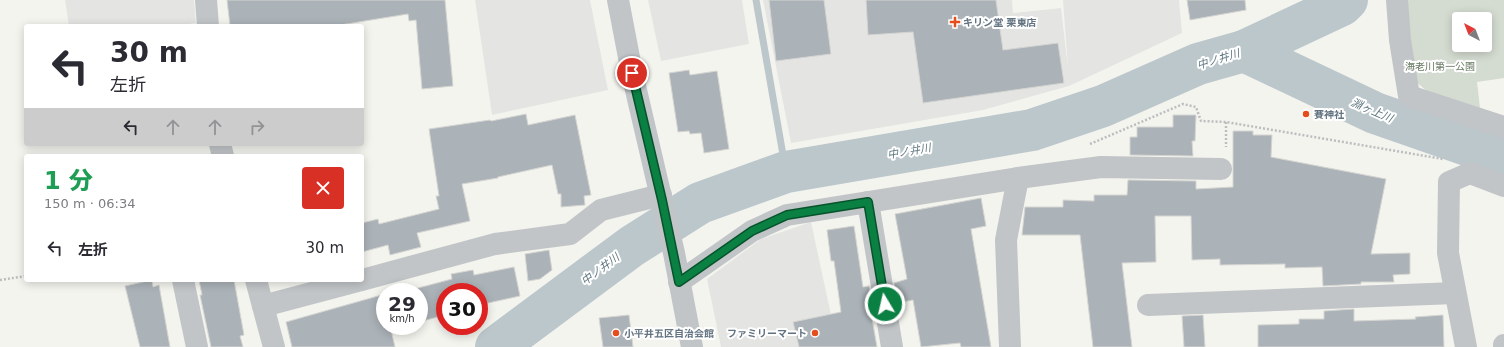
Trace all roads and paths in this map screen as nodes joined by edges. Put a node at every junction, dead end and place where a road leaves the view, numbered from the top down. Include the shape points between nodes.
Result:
1 (206, 0) edge
2 (618, 0) edge
3 (1397, 0) edge
4 (208, 24) edge
5 (1504, 127) edge
6 (1085, 146) dead end
7 (1221, 169) dead end
8 (1018, 178) junction
9 (1458, 178) junction
10 (1504, 186) edge
11 (662, 197) junction
12 (868, 202) junction
13 (24, 276) edge
14 (364, 279) edge
15 (0, 280) edge
16 (183, 282) edge
17 (257, 282) edge
18 (354, 282) edge
19 (679, 282) junction
20 (1455, 293) junction
21 (1148, 305) dead end
22 (263, 306) junction
23 (197, 347) edge
24 (274, 347) edge
25 (692, 347) edge
26 (892, 347) edge
27 (1010, 347) edge
28 (1466, 347) edge

1 - 4 street
2 - 11 street via 632,73
3 - 5 street via 1409,96
6 - 9 path via 1183,104 1196,107 1201,121 1226,122 1442,158
7 - 8 street via 1101,167
8 - 12 street
8 - 27 street via 1006,240
9 - 10 street via 1470,173
9 - 20 street via 1449,182 1448,253
11 - 14 street via 602,210 570,234 495,244
11 - 19 street
12 - 19 street via 787,215 752,231
12 - 26 street
13 - 15 path
16 - 23 street
17 - 22 street
18 - 22 street
19 - 25 street
20 - 21 street
20 - 28 street
22 - 24 street

